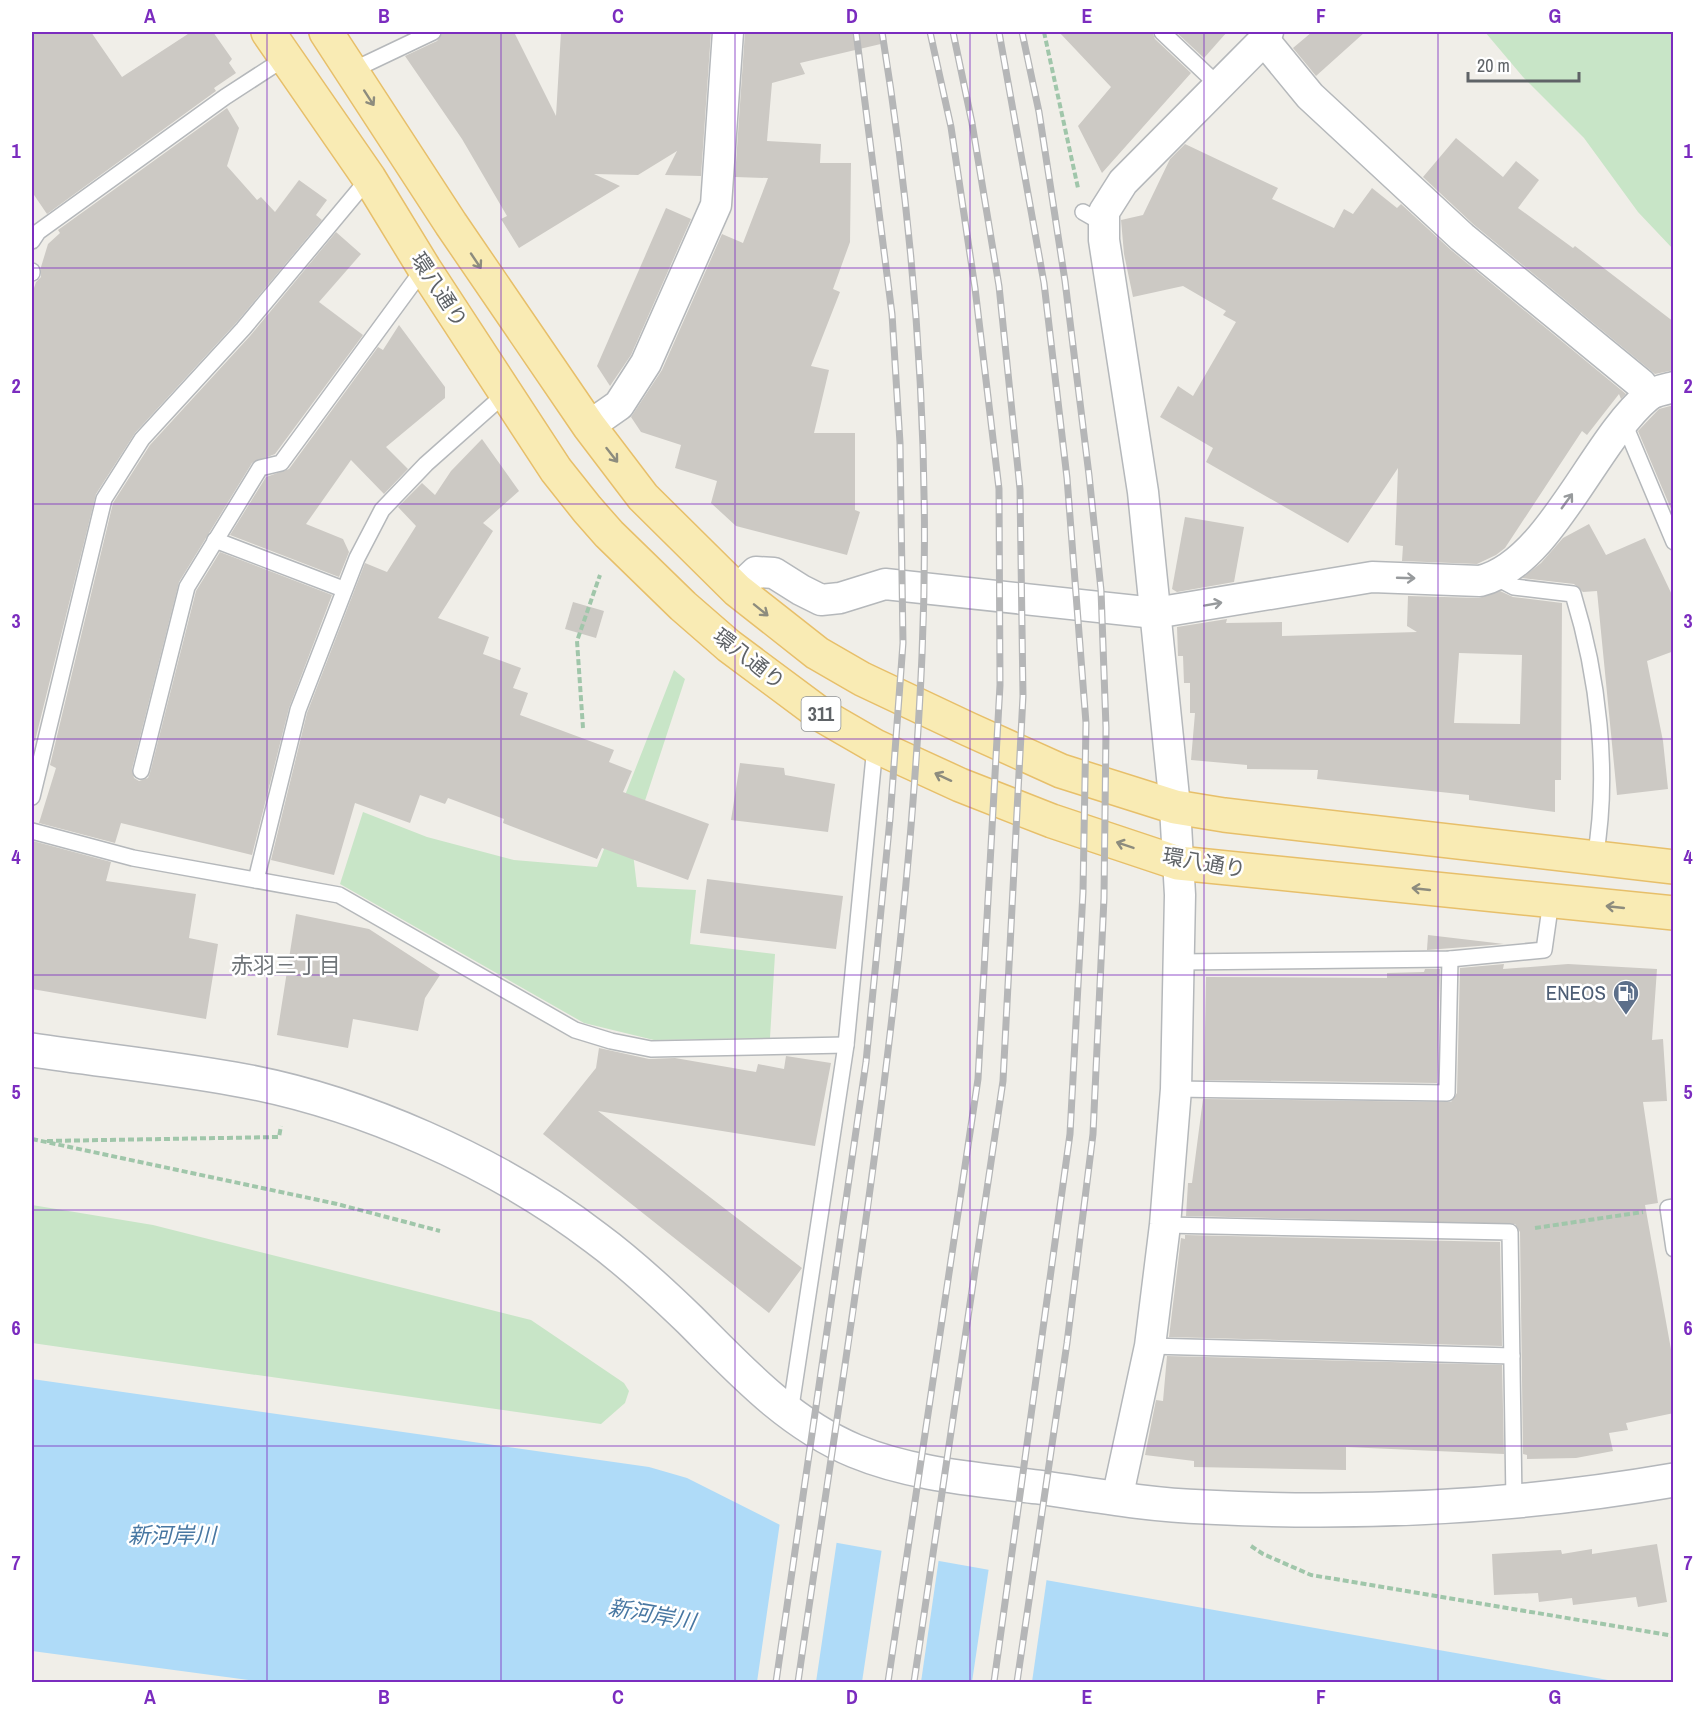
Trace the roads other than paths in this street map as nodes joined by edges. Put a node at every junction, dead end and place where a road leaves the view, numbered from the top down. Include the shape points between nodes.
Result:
1 (326, 32) edge
2 (433, 32) edge
3 (728, 32) edge
4 (1162, 32) edge
5 (1266, 36) edge
6 (277, 45) edge
7 (351, 71) junction
8 (1219, 86) junction
9 (369, 178) junction
10 (32, 242) edge
11 (424, 268) junction
12 (1661, 391) edge
13 (506, 393) junction
14 (1624, 423) junction
15 (589, 426) junction
16 (215, 540) junction
17 (1674, 542) edge
18 (1495, 577) junction
19 (343, 589) junction
20 (737, 590) junction
21 (1155, 613) junction
22 (875, 746) junction
23 (141, 771) dead end
24 (32, 797) edge
25 (1175, 807) junction
26 (32, 831) edge
27 (1594, 858) junction
28 (1178, 863) junction
29 (1674, 867) edge
30 (256, 880) junction
31 (1551, 901) junction
32 (1674, 913) edge
33 (1450, 959) junction
34 (1179, 962) junction
35 (846, 1045) junction
36 (32, 1050) edge
37 (1176, 1089) junction
38 (1671, 1208) edge
39 (1165, 1225) junction
40 (1674, 1249) edge
41 (1150, 1346) junction
42 (1512, 1356) junction
43 (790, 1413) junction
44 (1674, 1480) edge
45 (1117, 1498) junction
46 (1514, 1502) junction

1 - 7 main road, 311
2 - 7 lane
3 - 15 street via 716,205 646,363 620,405
4 - 8 lane
5 - 8 street
5 - 12 street via 1310,96 1445,221 1641,384
6 - 9 main road, 環八通り / 311
6 - 10 lane via 225,97 57,218
7 -> 15 main road, 311
8 - 21 street via 1123,182 1104,212 1094,218 1104,240 1143,492
9 - 11 main road, 環八通り / 311
9 - 24 lane via 243,329 142,439 104,499
11 - 13 main road, 環八通り / 311
11 - 16 lane via 282,463 260,468
12 - 14 street
13 - 19 lane via 426,464 382,510
13 - 22 main road, 環八通り / 311 via 556,470 587,509 683,606 729,646 824,716
14 - 17 lane
18 -> 14 street via 1540,537
15 -> 20 main road, 311 via 643,496
16 - 19 lane
16 - 23 lane via 187,587
21 -> 18 street via 1372,577 1480,581
18 - 27 lane via 1514,587 1573,594 1588,642 1600,748 1601,812
19 - 30 lane via 298,710
20 - 21 street via 756,572 774,573 821,600 885,584
20 -> 25 main road, 311 via 817,653 862,679 1060,771
21 - 25 street
28 -> 22 main road, 環八通り / 311 via 1052,821
22 - 35 lane
25 - 27 main road, 311
25 - 28 street
26 - 30 lane via 133,858
27 - 29 main road, 311
31 -> 28 main road, 環八通り / 311
28 - 34 street
30 - 35 lane via 339,895 575,1030 611,1041 651,1049
32 -> 31 main road, 環八通り / 311
31 - 33 lane via 1544,950
33 - 34 lane
33 - 37 lane via 1447,1093
34 - 37 street
35 - 43 lane
36 - 43 street via 236,1079 299,1094 361,1114 486,1167 603,1243 645,1277 754,1385
37 - 39 street
38 - 40 lane
39 - 41 street
39 - 42 lane via 1510,1232
41 - 42 lane
41 - 45 street
42 - 46 lane
43 - 45 street via 822,1435 891,1463 926,1472
44 - 46 street
45 - 46 street via 1202,1507 1359,1511

